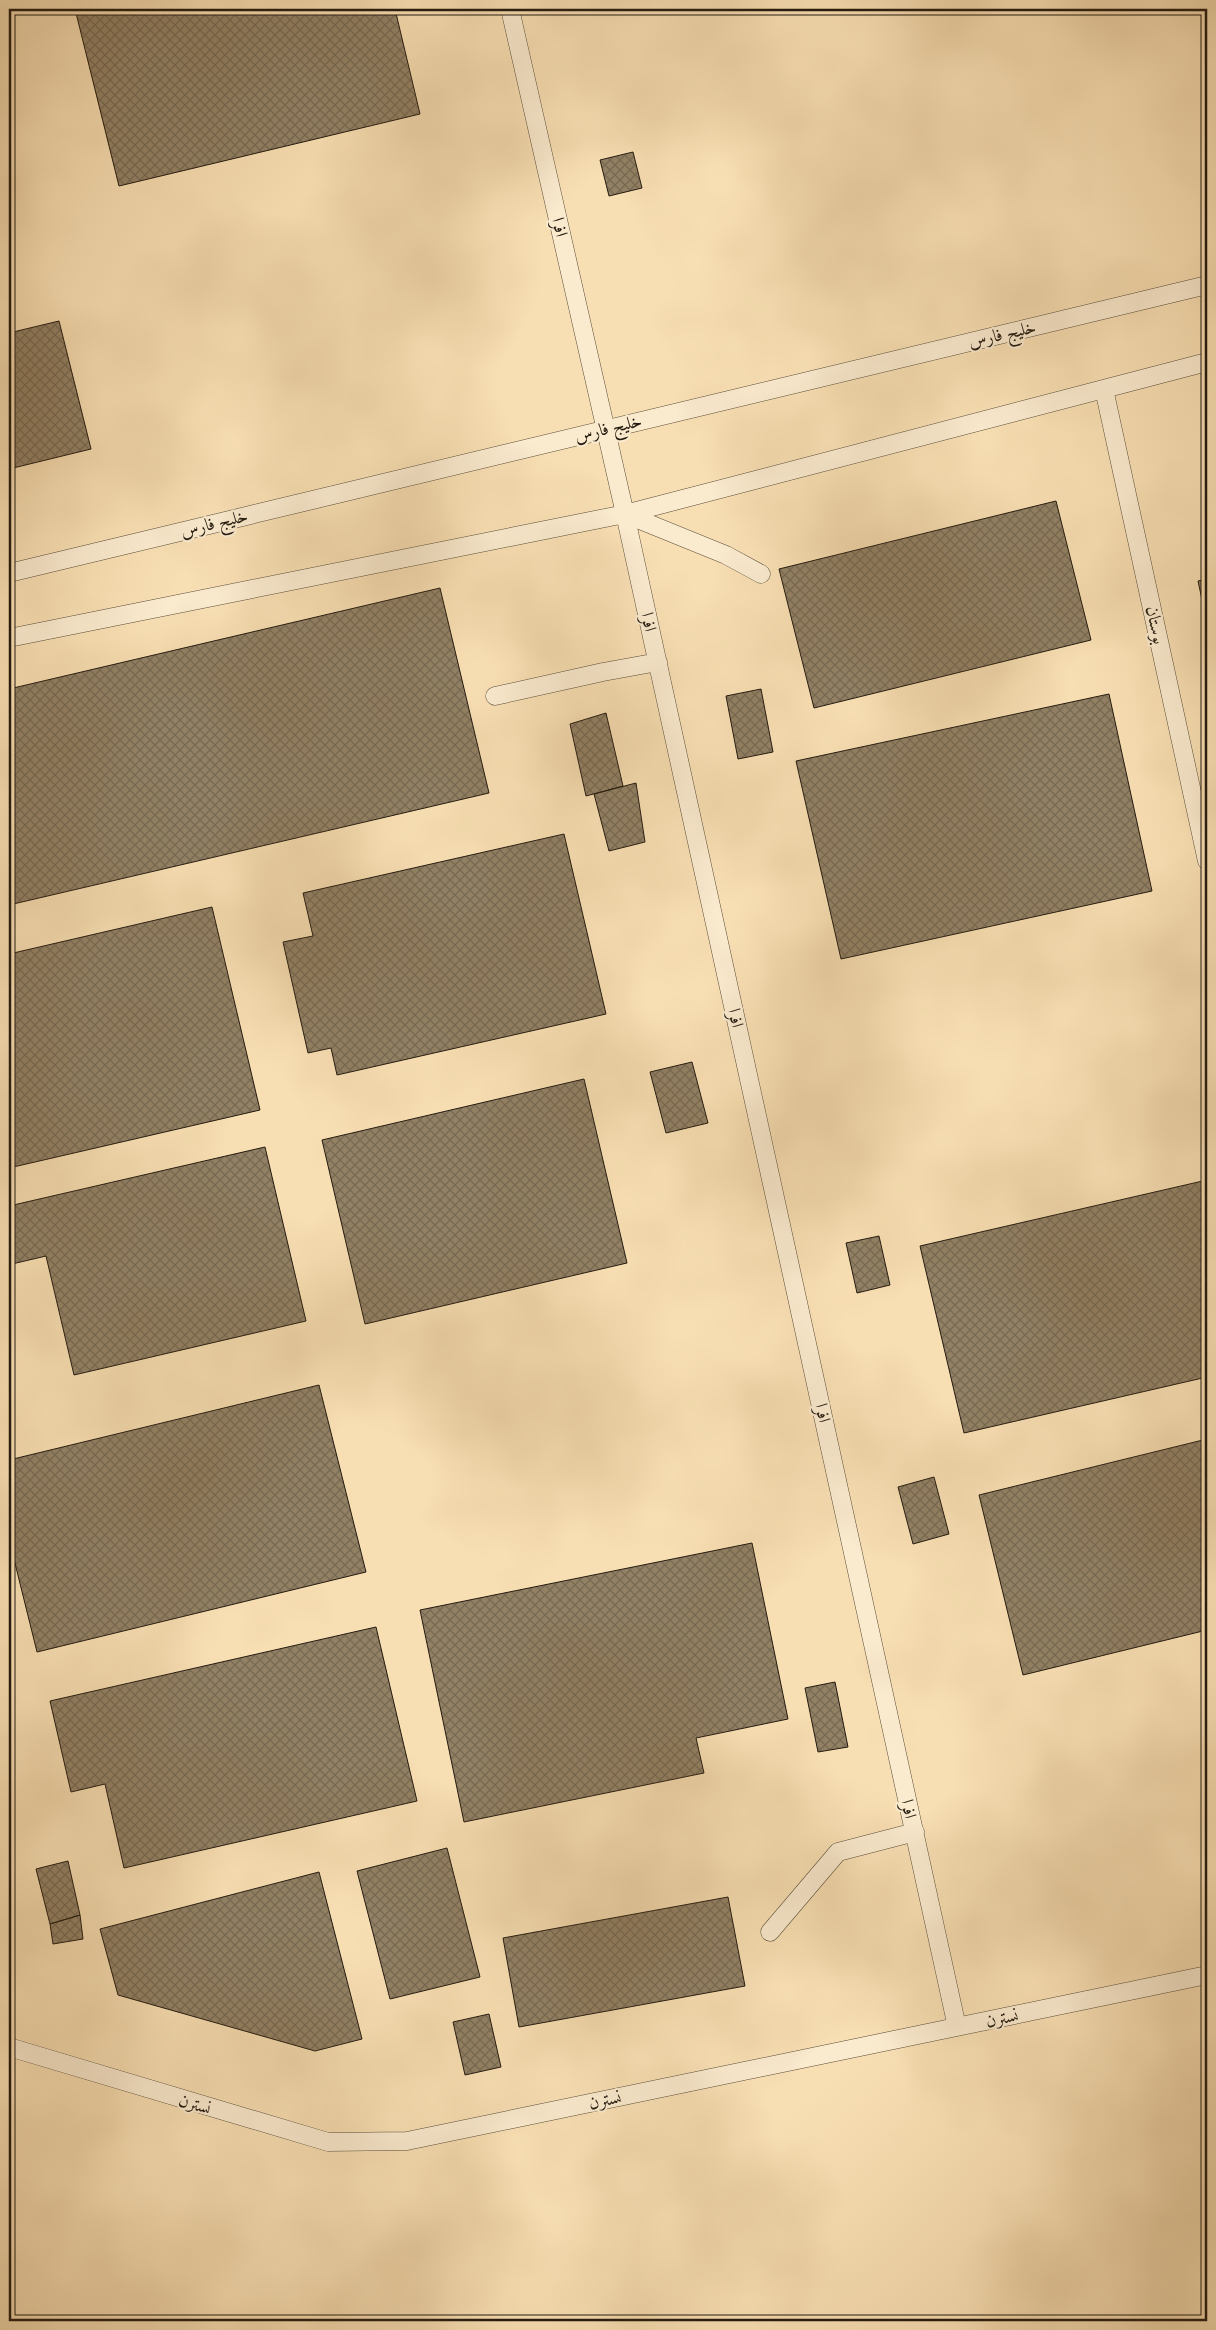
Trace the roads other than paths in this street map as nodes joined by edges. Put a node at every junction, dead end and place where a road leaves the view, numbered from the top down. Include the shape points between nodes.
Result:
1 (510, 9) edge
2 (1207, 285) edge
3 (1207, 362) edge
4 (1104, 389) junction
5 (606, 428) junction
6 (625, 514) junction
7 (9, 573) edge
8 (761, 574) dead end
9 (9, 638) edge
10 (658, 662) junction
11 (495, 696) dead end
12 (1207, 861) edge
13 (915, 1832) junction
14 (770, 1932) dead end
15 (1207, 1976) edge
16 (958, 2027) junction
17 (9, 2048) edge

1 - 5 lane, افرا
2 - 5 lane, خلیج فارس
3 - 4 lane
4 - 6 lane
4 - 12 lane, بوستان
5 - 6 lane, افرا
5 - 7 lane, خلیج فارس
6 - 8 lane via 726,555
6 - 9 lane
6 - 10 lane, افرا
10 - 11 lane
10 - 13 lane, افرا
13 - 14 lane via 838,1852
13 - 16 lane, افرا
15 - 16 lane, نسترن
16 - 17 lane, نسترن via 407,2141 328,2142

